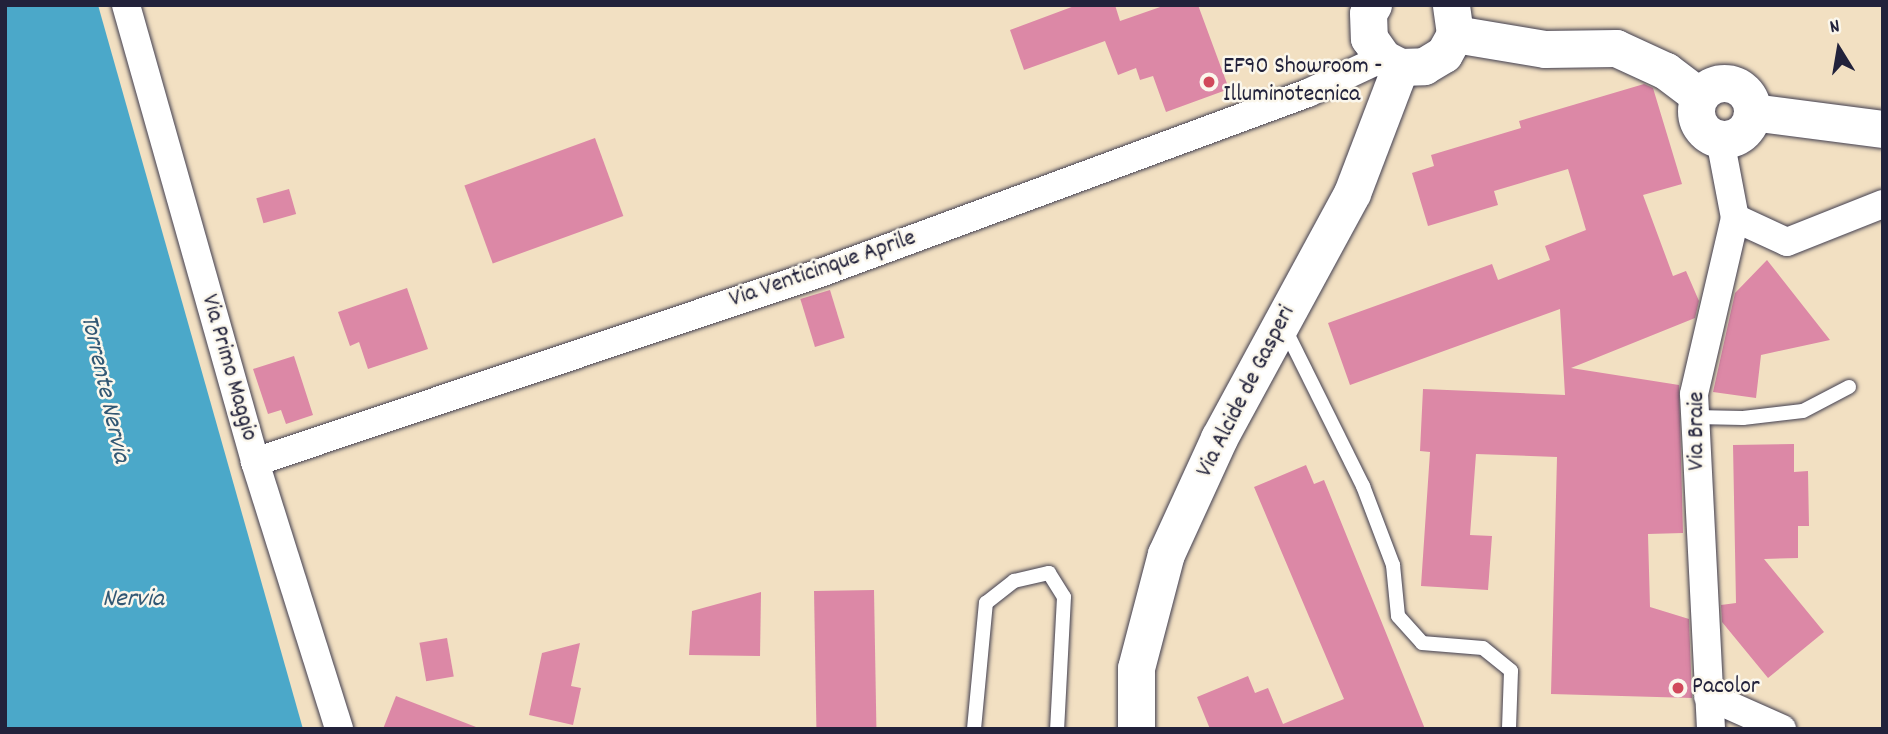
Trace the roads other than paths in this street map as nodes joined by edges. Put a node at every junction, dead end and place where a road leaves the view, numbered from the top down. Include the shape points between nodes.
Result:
1 (126, 5) edge
2 (1373, 5) edge
3 (1453, 20) edge
4 (1392, 62) junction
5 (1699, 96) junction
6 (1752, 112) junction
7 (1883, 129) edge
8 (1720, 139) junction
9 (1883, 204) edge
10 (1735, 218) junction
11 (1282, 323) junction
12 (1849, 387) dead end
13 (1695, 417) junction
14 (255, 462) junction
15 (1708, 696) junction
16 (339, 729) edge
17 (974, 729) edge
18 (1057, 729) edge
19 (1136, 729) edge
20 (1509, 729) edge
21 (1711, 729) edge
22 (1783, 729) edge

1 - 14 street, Via Primo Maggio
2 - 4 street via 1368,13 1369,37
3 - 4 street via 1444,54 1423,66
3 - 5 street via 1545,48 1616,48 1666,71
4 - 11 street, Via Alcide de Gasperi via 1352,193
4 - 14 street, Via Venticinque Aprile via 823,272
5 - 6 street via 1716,83 1727,83 1746,93
5 - 8 street via 1695,107 1701,128
6 - 7 street
6 - 8 street via 1741,134
8 - 10 street, Via Braie
9 - 10 street via 1787,242
10 - 13 street, Via Braie via 1694,394
11 - 19 street, Via Alcide de Gasperi via 1219,438 1166,554 1136,668
11 - 20 lane via 1363,486 1392,565 1398,616 1422,643 1483,648 1511,671
12 - 13 lane via 1803,411 1744,418
13 - 15 street, Via Braie
14 - 16 street, Via Primo Maggio
15 - 21 street, Via Braie
15 - 22 street
17 - 18 lane via 986,603 1014,581 1049,573 1064,597

